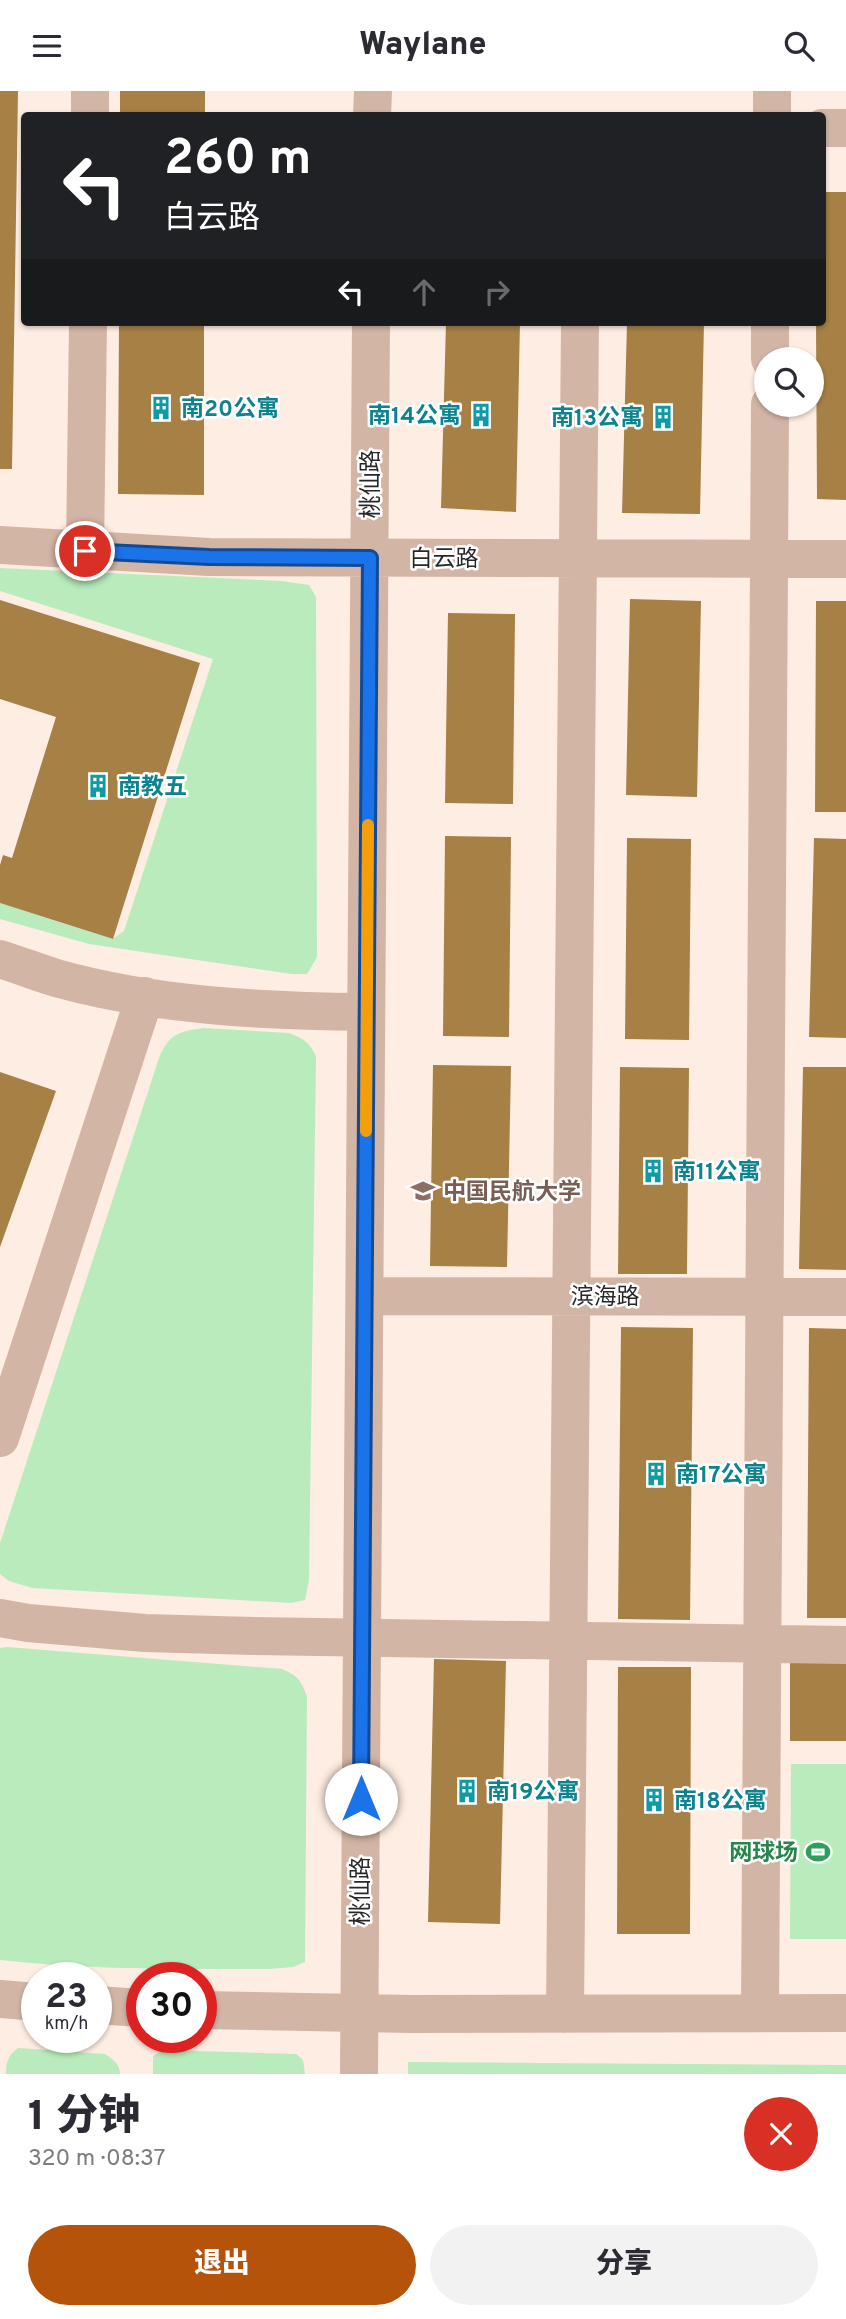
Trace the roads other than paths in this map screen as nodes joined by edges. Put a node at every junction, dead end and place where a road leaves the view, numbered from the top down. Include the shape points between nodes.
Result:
1 (90, 91) edge
2 (373, 91) edge
3 (772, 91) edge
4 (90, 112) edge
5 (373, 112) edge
6 (772, 112) edge
7 (826, 128) edge
8 (846, 128) edge
9 (88, 326) edge
10 (371, 326) edge
11 (580, 326) edge
12 (770, 326) edge
13 (770, 347) edge
14 (770, 417) edge
15 (0, 545) edge
16 (85, 551) junction
17 (370, 558) junction
18 (578, 559) junction
19 (769, 559) junction
20 (846, 559) edge
21 (0, 959) edge
22 (145, 996) junction
23 (366, 1012) junction
24 (365, 1296) junction
25 (571, 1296) junction
26 (764, 1296) junction
27 (846, 1297) edge
28 (0, 1438) edge
29 (0, 1618) edge
30 (362, 1638) junction
31 (568, 1641) junction
32 (763, 1643) junction
33 (846, 1645) edge
34 (0, 1999) edge
35 (21, 2001) edge
36 (217, 2011) edge
37 (359, 2013) junction
38 (760, 2013) junction
39 (846, 2013) edge
40 (565, 2014) junction
41 (359, 2074) edge

1 - 4 street
2 - 5 street
3 - 6 street
7 - 8 street
9 - 16 street
10 - 17 street, 桃仙路
11 - 18 street
12 - 13 street
14 - 19 street
15 - 16 street, 白云路
16 - 17 street, 白云路
17 - 18 street, 白云路
17 - 23 street, 桃仙路
18 - 19 street, 白云路
18 - 25 street
19 - 20 street, 白云路
19 - 26 street
21 - 22 street via 57,978
22 - 23 street via 282,1011
22 - 28 street
23 - 24 street, 桃仙路
24 - 25 street, 滨海路
24 - 30 street, 桃仙路
25 - 26 street, 滨海路
25 - 31 street
26 - 27 street, 滨海路
26 - 32 street
29 - 30 street via 145,1633
30 - 31 street
30 - 37 street, 桃仙路
31 - 32 street
31 - 40 street
32 - 33 street
32 - 38 street
34 - 35 street
36 - 37 street
37 - 40 street
37 - 41 street, 桃仙路
38 - 39 street
38 - 40 street

